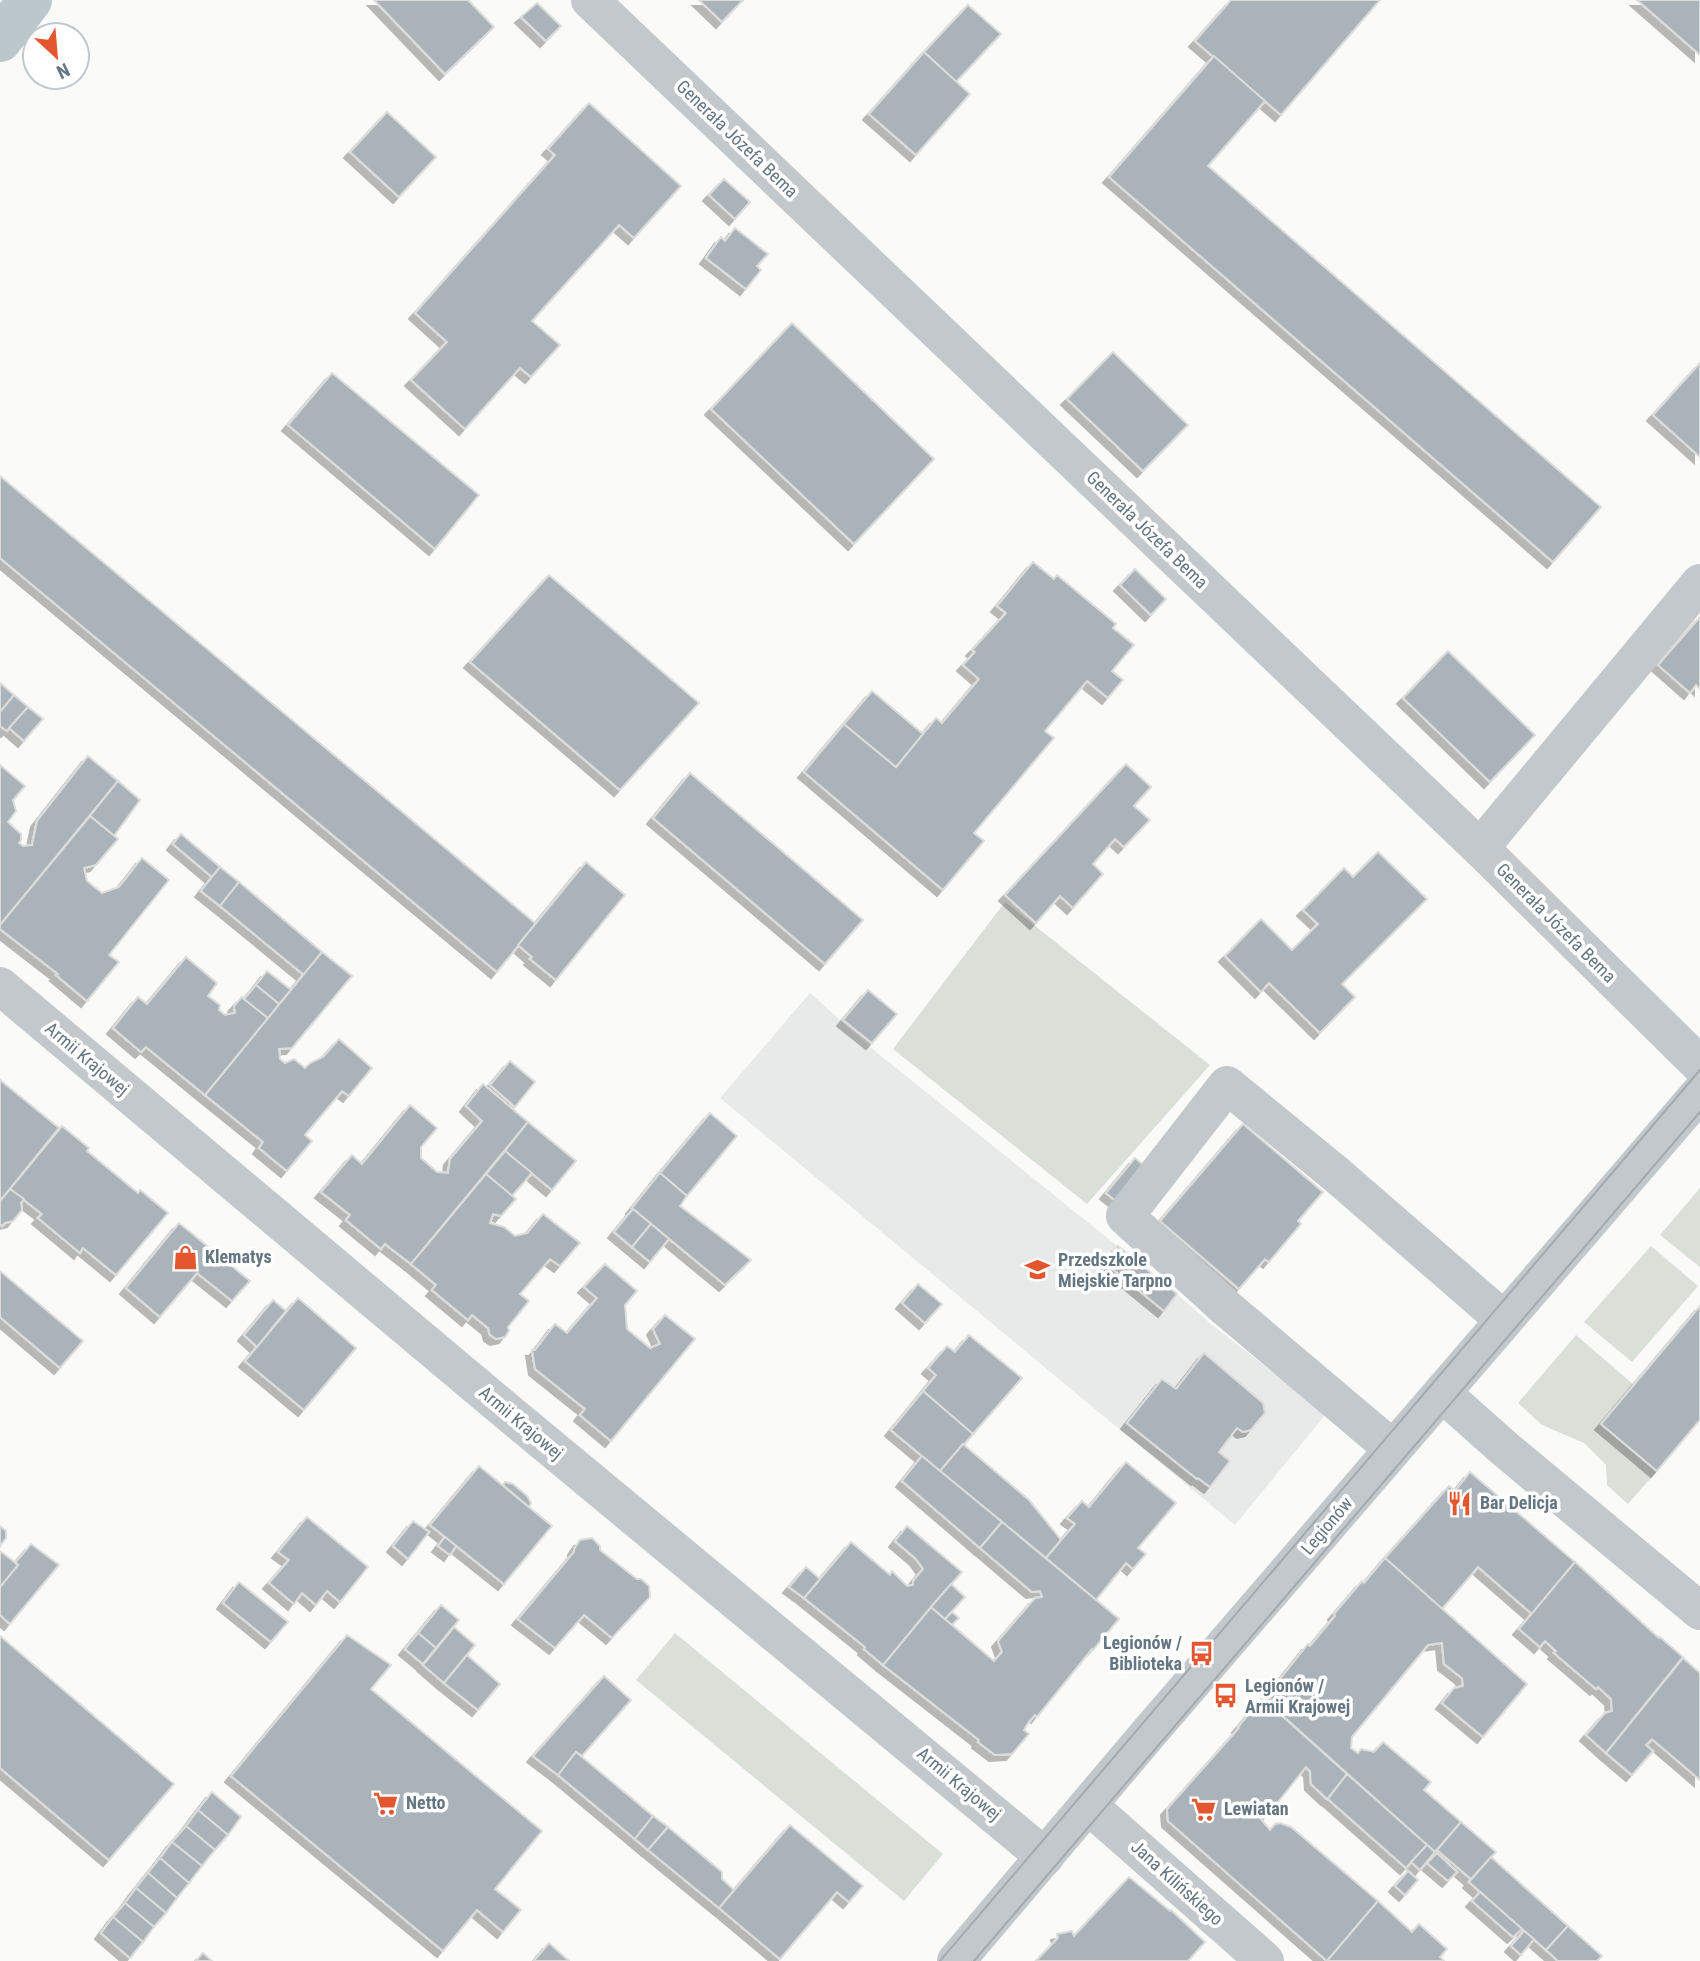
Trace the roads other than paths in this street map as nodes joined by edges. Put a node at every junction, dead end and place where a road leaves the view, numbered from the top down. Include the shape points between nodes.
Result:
1 (590, 0) edge
2 (1700, 583) edge
3 (1480, 848) junction
4 (0, 986) edge
5 (1700, 1065) edge
6 (1700, 1093) edge
7 (1504, 1320) junction
8 (1442, 1393) junction
9 (1393, 1449) junction
10 (1700, 1611) edge
11 (1088, 1805) junction
12 (1045, 1857) junction
13 (956, 1961) edge
14 (1265, 1961) edge

1 - 3 street, Generała Józefa Bema
2 - 3 street
3 - 5 street, Generała Józefa Bema
4 - 12 street, Armii Krajowej
6 - 7 street, Legionów
7 - 8 street, Legionów
7 - 9 street via 1227,1085 1125,1216
8 - 9 street, Legionów
8 - 10 street
9 - 11 street, Legionów
11 - 12 street, Legionów
11 - 14 street, Jana Kilińskiego
12 - 13 street, Legionów

